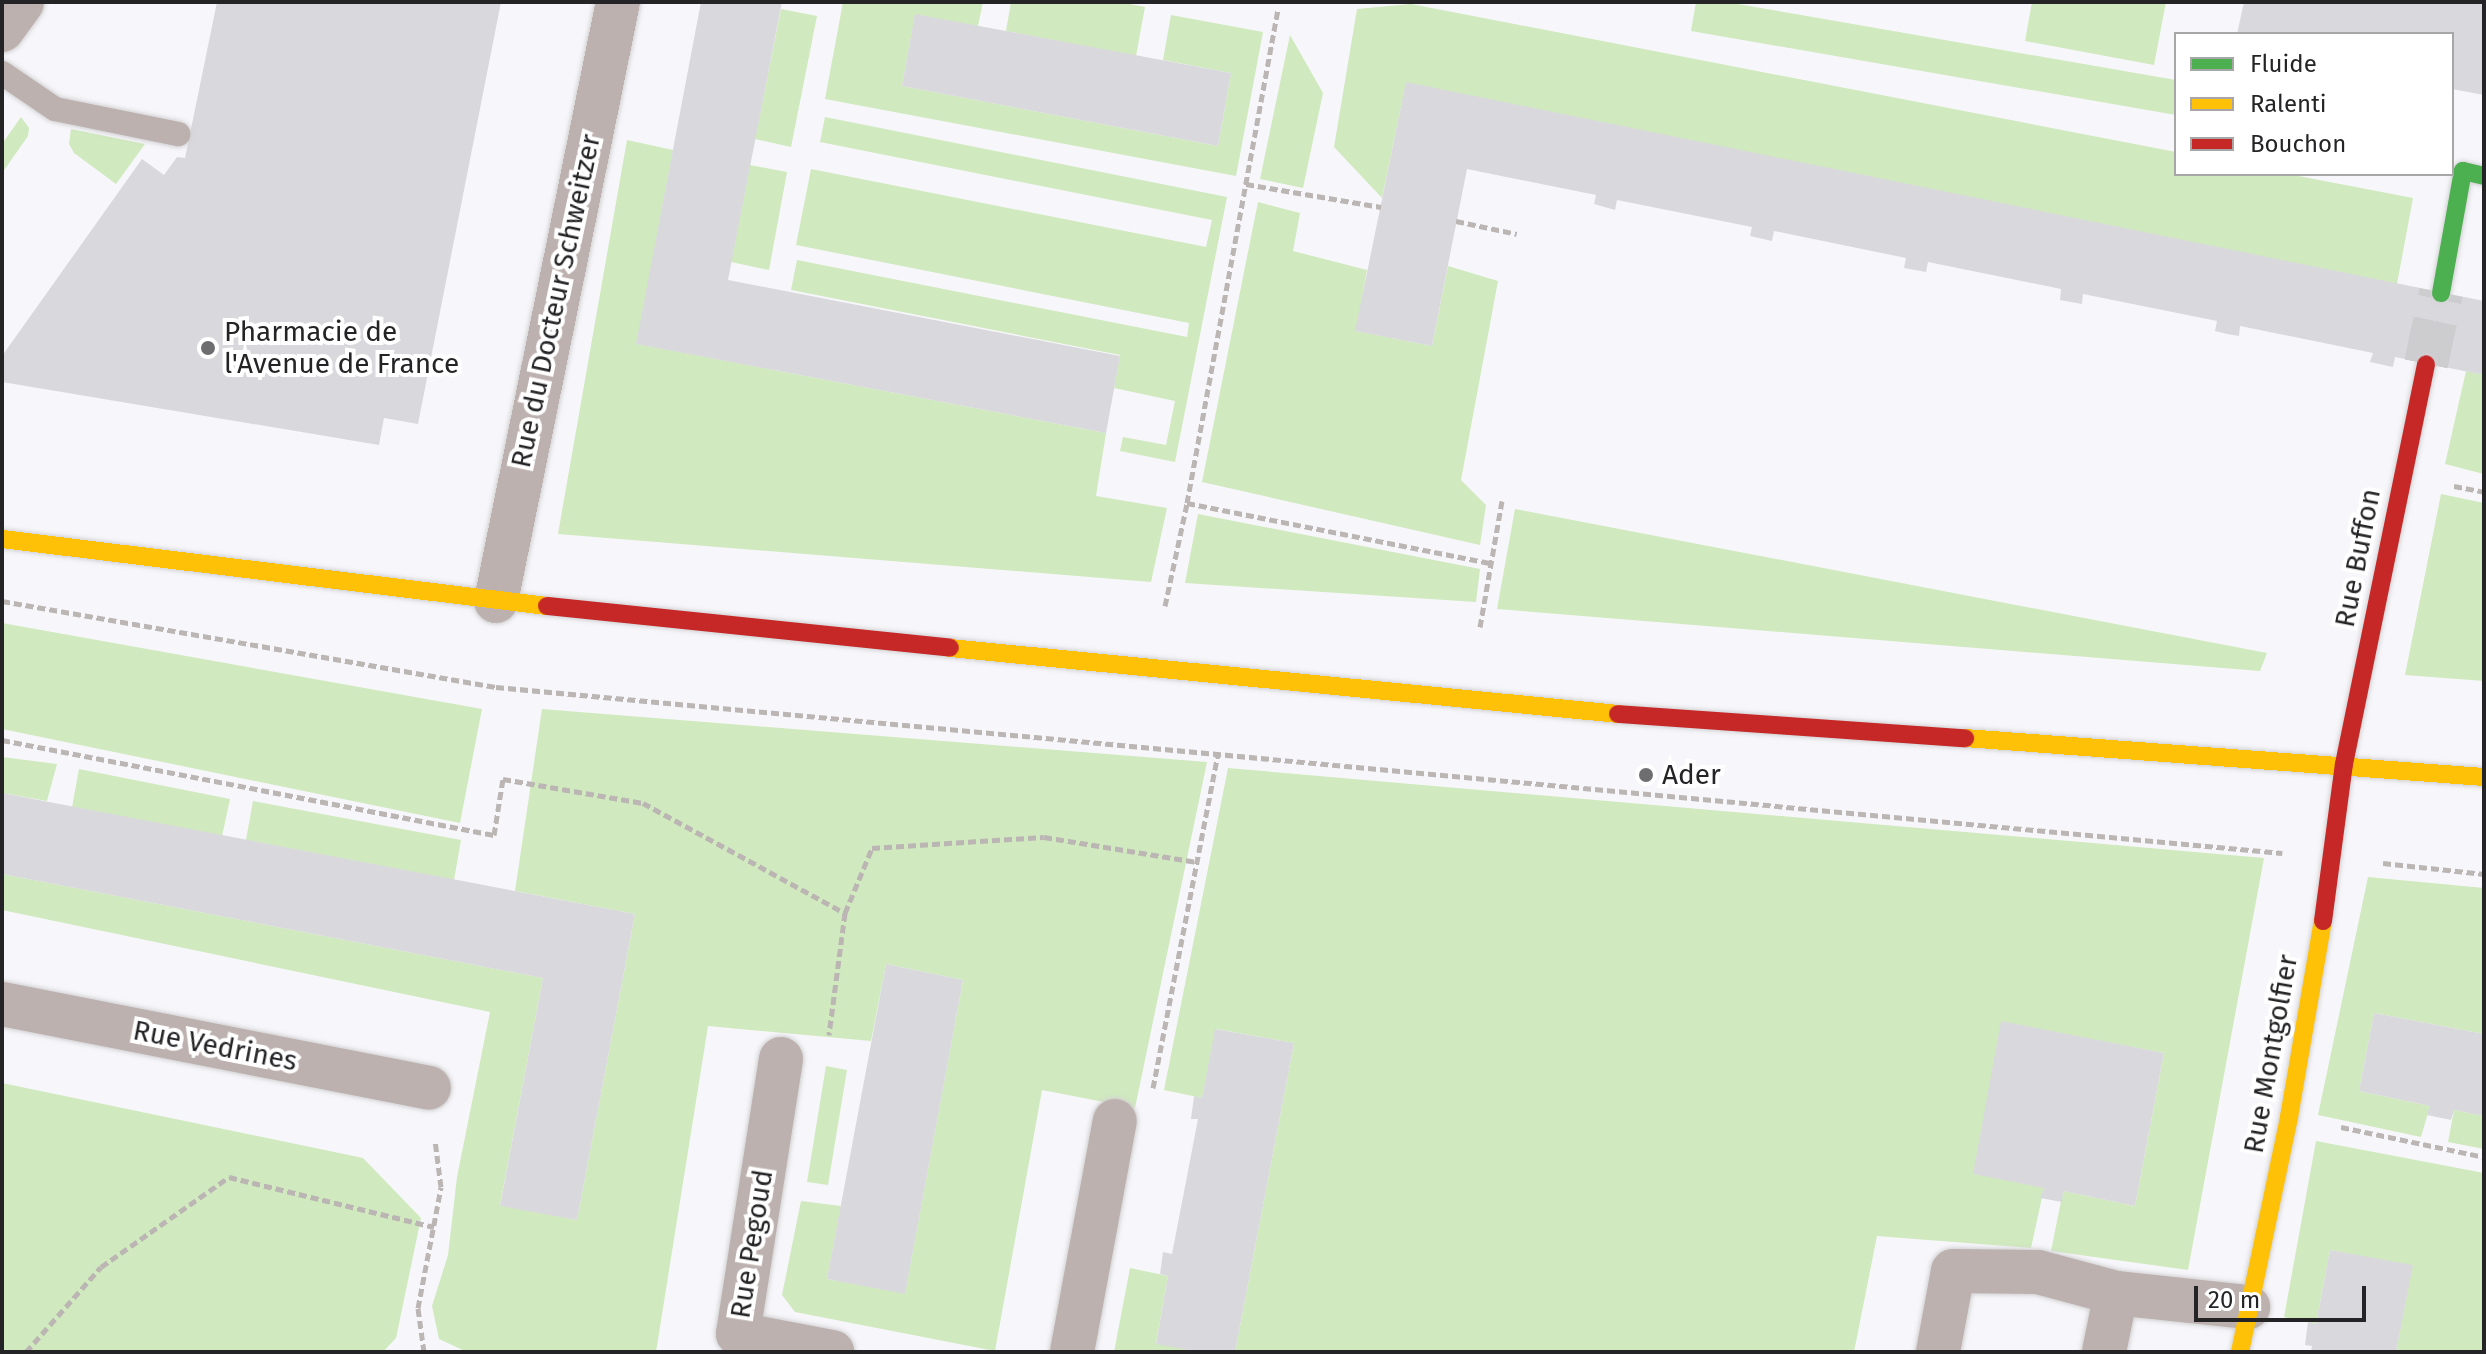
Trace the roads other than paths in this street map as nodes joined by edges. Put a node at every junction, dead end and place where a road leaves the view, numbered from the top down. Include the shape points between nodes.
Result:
1 (22, 2) edge
2 (618, 2) edge
3 (2, 30) edge
4 (2, 73) edge
5 (178, 134) dead end
6 (2484, 176) edge
7 (2441, 293) tunnel mouth
8 (2426, 364) tunnel mouth
9 (2, 539) edge
10 (496, 601) junction
11 (2344, 764) junction
12 (2484, 777) edge
13 (2, 1004) edge
14 (781, 1059) road end
15 (429, 1088) road end
16 (1115, 1121) dead end
17 (2116, 1293) junction
18 (2248, 1307) junction
19 (832, 1352) edge
20 (1072, 1352) edge
21 (1938, 1352) edge
22 (2104, 1352) edge
23 (2240, 1352) edge

1 - 3 street
2 - 10 street, Rue du Docteur Schweitzer
4 - 5 lane via 55,109
6 - 7 main road via 2463,171
8 - 11 main road, Rue Buffon
9 - 10 main road
10 - 11 main road via 1449,700
11 - 12 main road
11 - 18 main road, Rue Montgolfier via 2327,900 2289,1117
13 - 15 street, Rue Vedrines
14 - 19 street, Rue Pegoud via 738,1334
16 - 20 street
17 - 18 street
17 - 21 street via 2038,1272 1953,1271
17 - 22 street
18 - 23 main road, Rue Montgolfier

